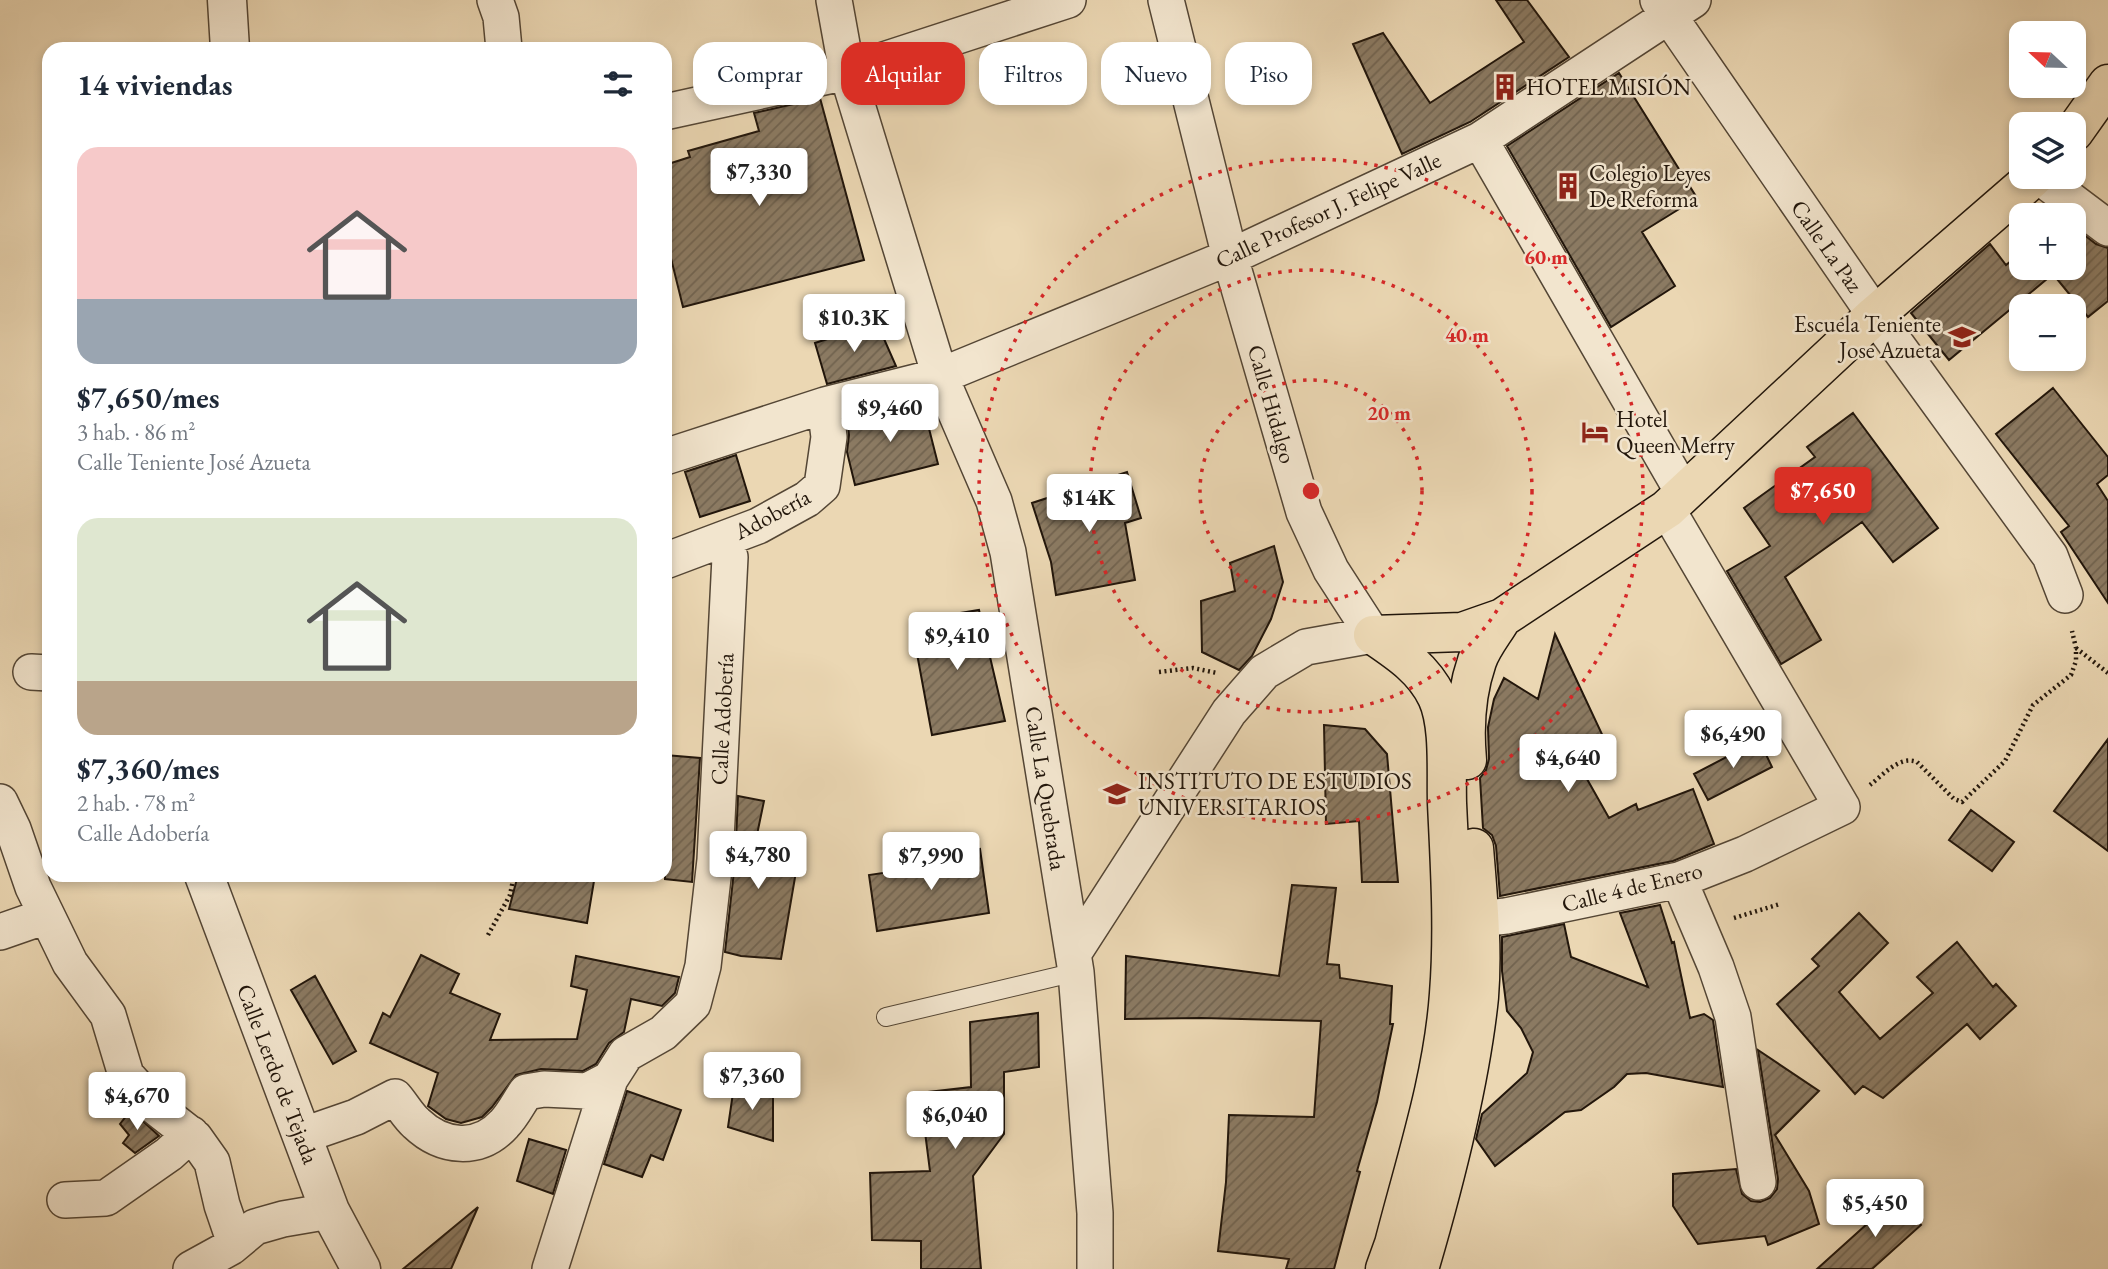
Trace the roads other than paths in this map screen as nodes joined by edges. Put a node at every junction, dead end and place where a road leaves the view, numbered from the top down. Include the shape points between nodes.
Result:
1 (227, 0) edge
2 (495, 0) edge
3 (834, 0) edge
4 (1069, 0) edge
5 (1166, 0) edge
6 (1673, 5) edge
7 (230, 42) edge
8 (503, 42) edge
9 (842, 42) edge
10 (940, 42) edge
11 (841, 73) edge
12 (2108, 84) edge
13 (857, 105) edge
14 (672, 110) edge
15 (2086, 115) edge
16 (1480, 140) junction
17 (2020, 189) edge
18 (2056, 189) edge
19 (2108, 228) edge
20 (1230, 257) junction
21 (1875, 315) junction
22 (940, 376) junction
23 (825, 405) junction
24 (672, 455) edge
25 (1675, 502) junction
26 (724, 539) junction
27 (672, 558) edge
28 (2065, 596) road end
29 (1502, 618) junction
30 (1373, 635) junction
31 (1454, 731) junction
32 (0, 802) edge
33 (1679, 880) junction
34 (207, 882) edge
35 (46, 916) junction
36 (1466, 921) junction
37 (0, 932) edge
38 (1075, 963) junction
39 (886, 1017) dead end
40 (610, 1079) junction
41 (191, 1134) junction
42 (304, 1135) dead end
43 (1758, 1182) dead end
44 (65, 1200) dead end
45 (330, 1211) junction
46 (235, 1243) junction
47 (191, 1269) edge
48 (360, 1269) edge
49 (550, 1269) edge
50 (1095, 1269) edge
51 (1385, 1269) edge
52 (1419, 1269) edge

1 - 7 street
2 - 8 street
3 - 9 street, Calle La Quebrada
4 - 10 street
5 - 20 street, Calle Hidalgo
6 - 16 street, Calle Profesor J. Felipe Valle
6 - 21 street, Calle La Paz
11 - 14 street
12 - 15 main road
13 - 22 street, Calle La Quebrada
16 - 20 street, Calle Profesor J. Felipe Valle
16 - 25 street
17 - 21 main road
18 - 19 street
20 - 22 street, Calle Profesor J. Felipe Valle
20 - 30 street, Calle Hidalgo via 1304,512 1331,570
21 - 25 main road
21 - 28 street, Calle La Paz via 2050,556
22 - 23 street, Calle Profesor J. Felipe Valle
22 - 38 street, Calle La Quebrada via 994,501 1008,552
23 - 24 street, Calle Profesor J. Felipe Valle
23 - 26 street, Adobería via 829,437 822,486 758,526
25 - 29 main road
25 - 33 street, Calle 4 de Enero via 1842,807
26 - 27 street
26 - 40 street, Calle Adobería via 730,557 715,860 703,966 693,1004 663,1033 625,1054
29 - 30 main road via 1462,632
29 - 31 main road via 1478,659
30 - 31 main road via 1424,675
30 - 38 street via 1306,647 1265,672 1229,712
31 - 36 main road
32 - 35 street
33 - 36 street, Calle 4 de Enero
33 - 43 street via 1733,1017
34 - 45 street, Calle Lerdo de Tejada
35 - 37 street
35 - 41 street via 70,963 108,1015 126,1075 153,1106
36 - 51 main road via 1436,1085
36 - 52 main road via 1479,996 1465,1089
38 - 39 lane
38 - 50 street, Calle La Quebrada via 1095,1213
40 - 42 street via 587,1091 527,1092 504,1125 468,1145 447,1142 416,1124 395,1097
40 - 49 street, Calle Adobería
41 - 44 street via 106,1198
41 - 46 street via 212,1162
45 - 46 street via 255,1227
45 - 48 street, Calle Lerdo de Tejada
46 - 47 street

